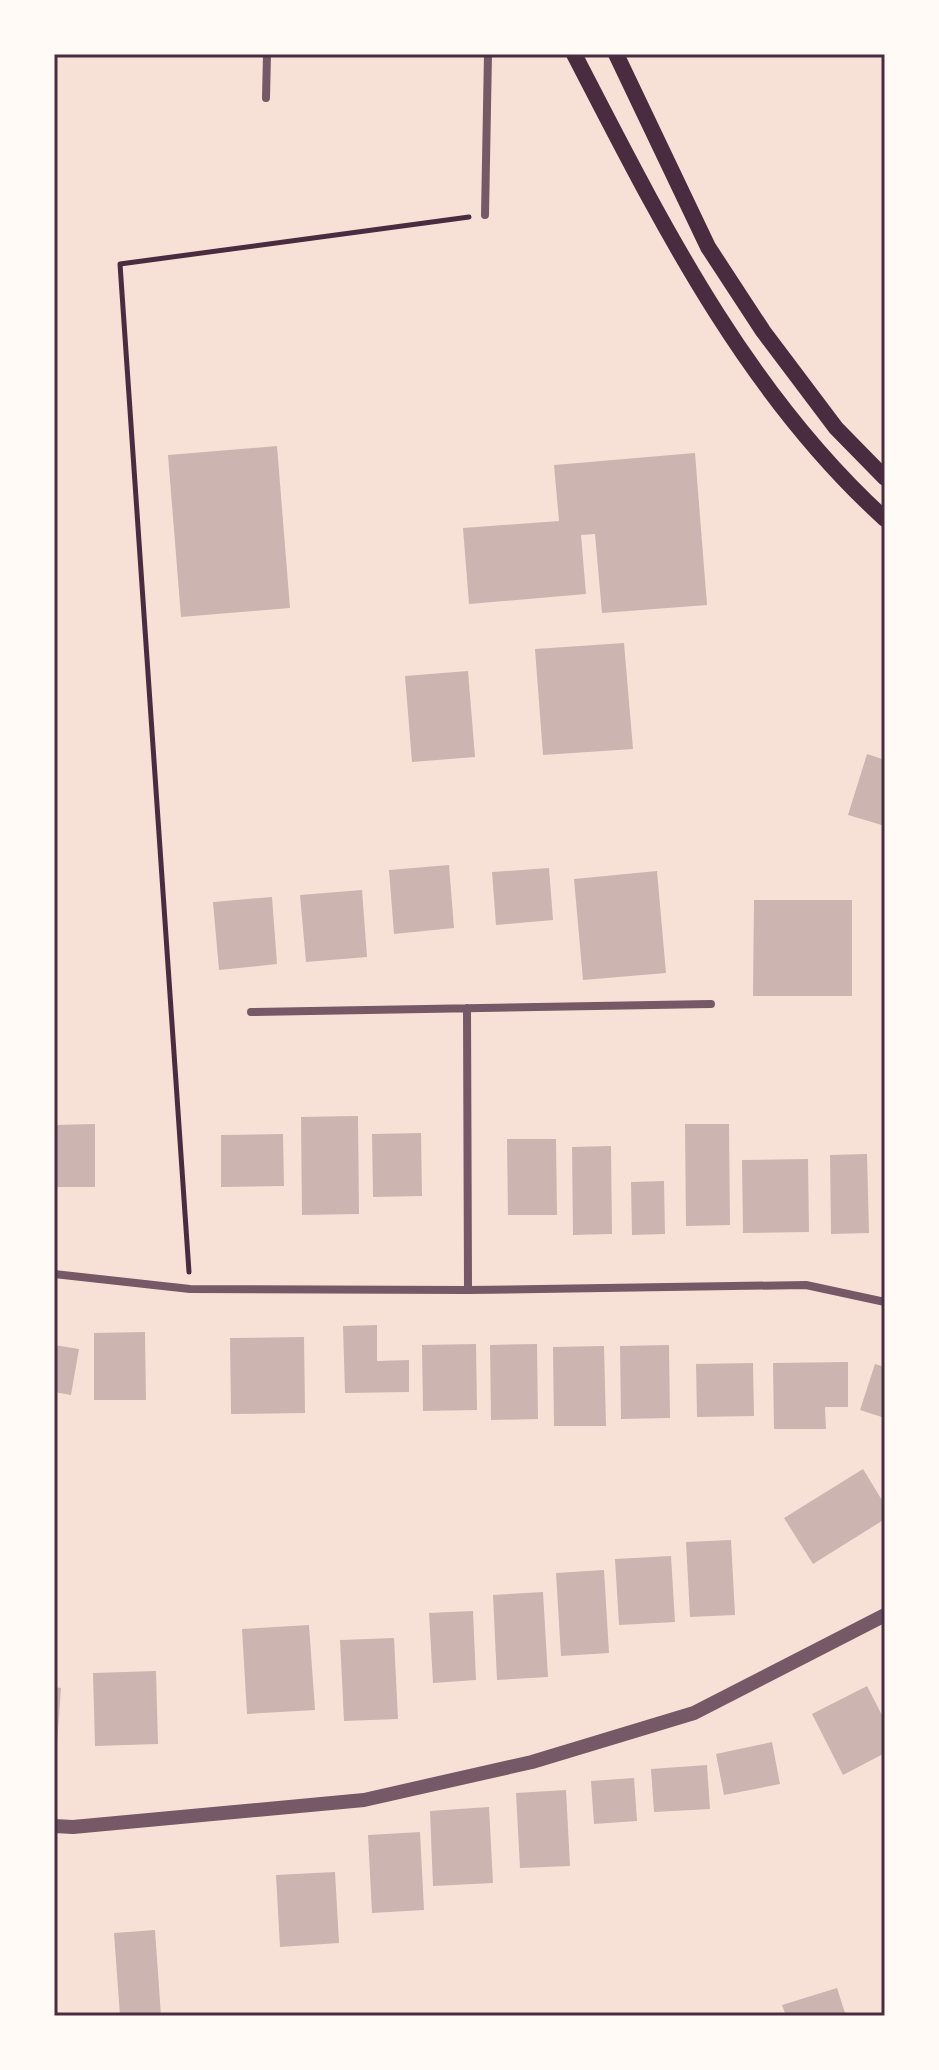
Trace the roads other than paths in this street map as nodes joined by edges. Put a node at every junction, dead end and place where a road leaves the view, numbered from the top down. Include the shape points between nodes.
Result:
1 (267, 54) edge
2 (488, 54) edge
3 (574, 54) edge
4 (616, 54) edge
5 (266, 98) dead end
6 (485, 215) road end
7 (885, 478) edge
8 (885, 519) edge
9 (711, 1004) dead end
10 (467, 1008) junction
11 (251, 1012) dead end
12 (54, 1274) edge
13 (468, 1290) junction
14 (885, 1302) edge
15 (885, 1615) edge
16 (54, 1826) edge

1 - 5 street
2 - 6 street
3 - 8 main road via 698,287 810,444
4 - 7 main road via 708,247 836,428
9 - 10 street
10 - 11 street
10 - 13 street
12 - 13 street via 190,1289
13 - 14 street via 806,1285
15 - 16 street via 694,1713 532,1762 364,1800

